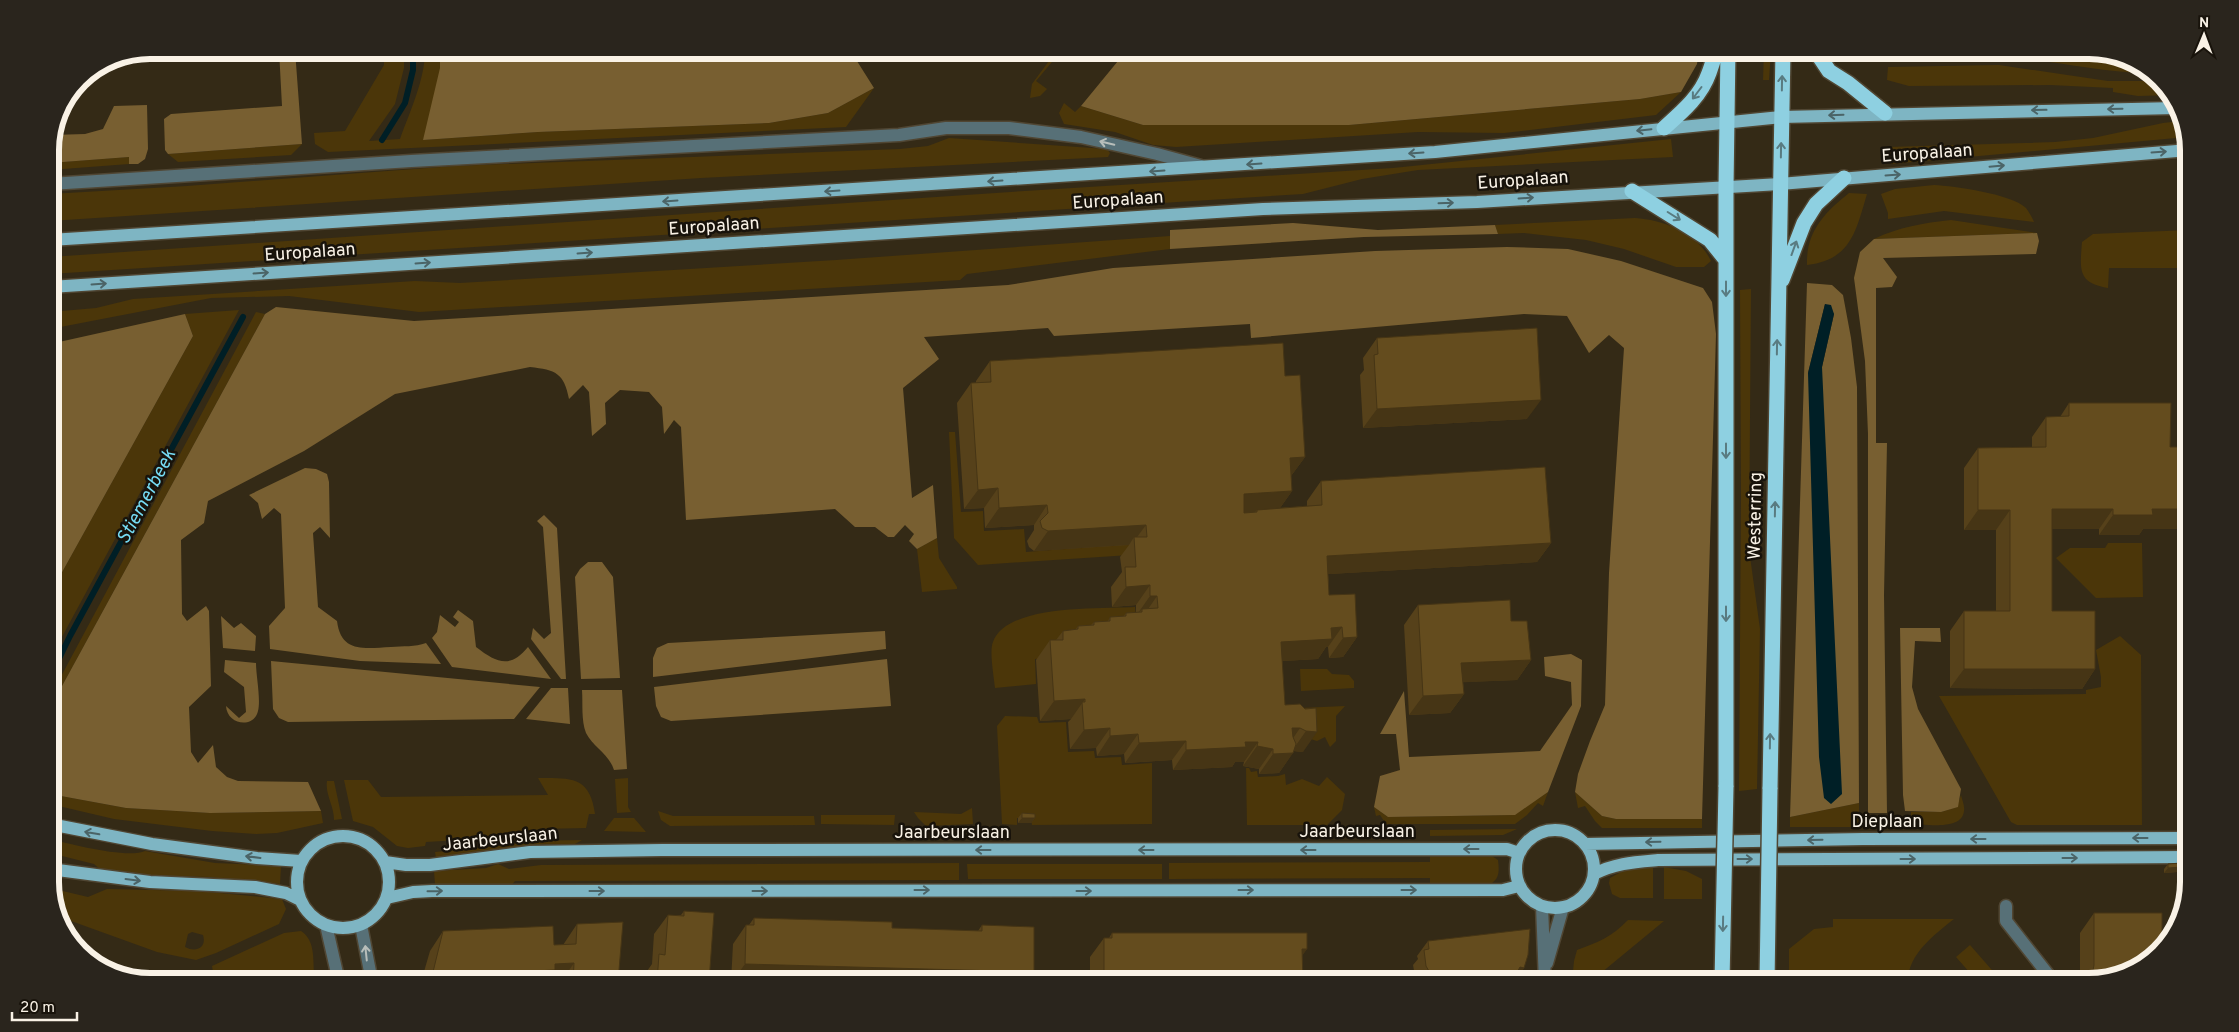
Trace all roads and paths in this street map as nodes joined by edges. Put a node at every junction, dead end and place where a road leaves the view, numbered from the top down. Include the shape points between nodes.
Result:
1 (1714, 59) edge
2 (1728, 59) edge
3 (1783, 59) edge
4 (1821, 59) edge
5 (2170, 108) edge
6 (1885, 113) junction
7 (1781, 117) junction
8 (1727, 122) junction
9 (1664, 128) junction
10 (2180, 151) edge
11 (1206, 168) junction
12 (1844, 178) junction
13 (59, 183) edge
14 (1780, 184) junction
15 (1726, 187) junction
16 (1632, 191) junction
17 (59, 239) edge
18 (1726, 260) junction
19 (59, 286) edge
20 (1777, 294) junction
21 (59, 826) edge
22 (2180, 838) edge
23 (1585, 844) junction
24 (1519, 853) junction
25 (2180, 857) edge
26 (301, 861) junction
27 (385, 862) junction
28 (59, 870) edge
29 (1594, 874) junction
30 (1519, 886) junction
31 (387, 898) junction
32 (300, 900) junction
33 (1542, 906) junction
34 (2006, 906) dead end
35 (1563, 908) junction
36 (326, 925) junction
37 (361, 925) junction
38 (1545, 968) junction
39 (337, 973) edge
40 (370, 973) edge
41 (1545, 973) edge
42 (1722, 973) edge
43 (1767, 973) edge
44 (2047, 973) edge

1 -> 9 highway via 1699,92
2 - 8 highway, Westerring
7 -> 3 highway, Westerring
4 - 6 highway via 1829,71
5 -> 6 main road, Europalaan
6 -> 7 main road, Europalaan
7 - 8 main road, Europalaan
14 -> 7 highway, Westerring
8 - 9 main road, Europalaan
8 - 15 highway, Westerring
9 -> 11 main road, Europalaan via 1435,152
12 -> 10 main road, Europalaan
11 -> 13 street, Europalaan via 1081,137 1009,128 946,128 890,136
11 -> 17 main road, Europalaan
12 - 14 main road, Europalaan
20 -> 12 highway via 1804,223 1816,204
14 - 15 main road, Europalaan
14 - 20 highway, Westerring
15 - 16 main road, Europalaan
15 - 18 highway, Westerring
16 -> 18 highway via 1710,240
19 -> 16 main road, Europalaan via 1263,209 1477,202
18 -> 42 highway, Westerring, bridge via 1726,788
43 -> 20 highway, Westerring, bridge
26 -> 21 main road via 152,844
22 -> 23 main road, Dieplaan
23 - 24 main road via 1566,831 1544,831 1529,840
23 - 29 main road via 1591,853
24 -> 27 main road, Jaarbeurslaan via 1507,849 652,850 530,852 430,865
24 - 30 main road via 1516,875
29 -> 25 main road, Dieplaan via 1627,862 1658,860
26 - 27 main road via 316,844 326,839 349,836 370,844
26 - 32 main road via 297,874
27 - 31 main road via 389,874
28 -> 32 main road via 150,882 255,887 286,893
29 - 35 main road via 1584,896
31 -> 30 main road via 432,891 1502,890
30 - 33 main road via 1527,897
31 - 37 main road via 372,918
32 - 36 main road via 313,918
33 - 35 main road
33 - 38 street
34 - 44 street via 2006,921
35 - 38 street
36 - 37 main road via 338,928
36 - 39 street
40 -> 37 street
38 - 41 street

